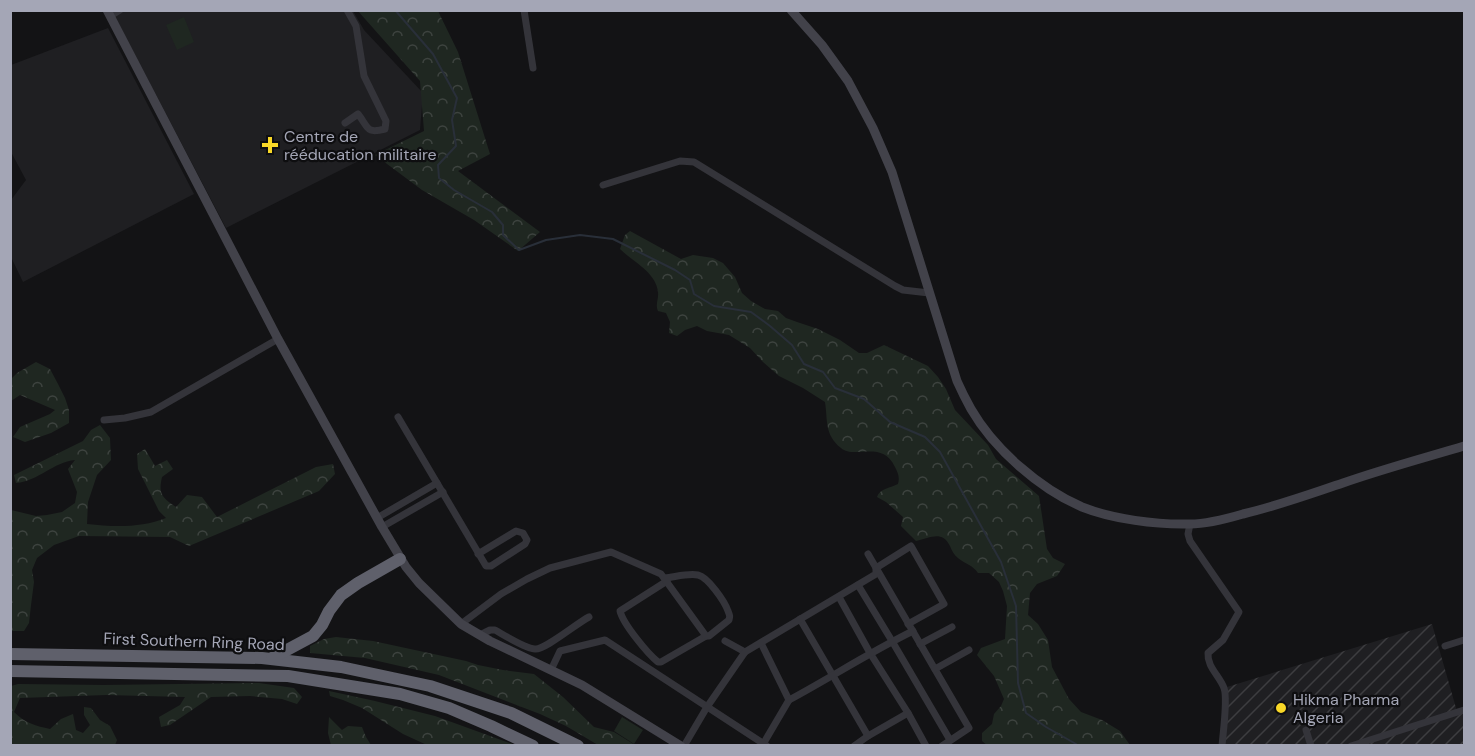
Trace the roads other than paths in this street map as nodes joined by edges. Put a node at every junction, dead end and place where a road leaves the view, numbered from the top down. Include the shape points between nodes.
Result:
1 (120, 10) edge
2 (347, 10) edge
3 (524, 10) edge
4 (791, 10) edge
5 (108, 13) edge
6 (533, 68) dead end
7 (345, 123) dead end
8 (603, 185) dead end
9 (929, 292) junction
10 (278, 339) junction
11 (398, 417) dead end
12 (104, 420) dead end
13 (1464, 446) edge
14 (438, 483) junction
15 (443, 492) junction
16 (377, 518) junction
17 (1190, 524) junction
18 (382, 527) junction
19 (478, 554) junction
20 (868, 554) dead end
21 (400, 559) junction
22 (876, 568) junction
23 (666, 580) junction
24 (858, 585) junction
25 (839, 597) junction
26 (589, 617) dead end
27 (800, 620) junction
28 (461, 624) junction
29 (908, 624) junction
30 (952, 627) dead end
31 (913, 631) junction
32 (480, 635) junction
33 (706, 636) junction
34 (306, 640) junction
35 (1464, 640) edge
36 (725, 641) dead end
37 (892, 641) junction
38 (761, 643) junction
39 (920, 644) junction
40 (1445, 646) dead end
41 (969, 650) dead end
42 (745, 652) junction
43 (870, 653) junction
44 (10, 654) edge
45 (272, 658) junction
46 (313, 663) junction
47 (934, 669) junction
48 (551, 670) junction
49 (10, 671) edge
50 (833, 676) junction
51 (789, 700) junction
52 (707, 707) junction
53 (1464, 710) edge
54 (908, 713) junction
55 (1306, 730) dead end
56 (868, 735) junction
57 (950, 740) junction
58 (764, 745) edge
59 (532, 746) edge
60 (578, 746) edge
61 (682, 746) edge
62 (854, 746) edge
63 (926, 746) edge
64 (942, 746) edge
65 (1222, 746) edge
66 (1311, 746) edge
67 (1351, 746) edge

1 - 5 street
2 - 7 street via 356,26 364,76 386,121 385,129 374,132 358,114
3 - 6 street
4 - 9 main road via 841,72 873,128 892,172
5 - 10 main road
8 - 9 street via 680,161 694,162 895,286
9 - 17 main road via 966,401 1015,463 1048,488 1083,507 1121,518
10 - 12 street via 151,412
10 - 16 main road
11 - 14 street
13 - 17 main road via 1278,505
14 - 15 street
14 - 16 street
15 - 18 street
15 - 19 street
16 - 18 main road
17 - 65 street via 1190,541 1239,612 1223,640 1208,653 1208,661 1224,689
18 - 21 main road
19 - 19 street via 489,567 527,540 516,531
20 - 22 street
21 - 28 main road
21 - 34 highway via 341,596 322,625
22 - 24 street via 876,574
22 - 29 street
22 - 29 street via 911,546 944,604
23 - 28 street via 655,571 611,552 550,568 527,579
23 - 33 street
23 - 33 street via 699,575 711,584 730,617
23 - 33 street via 620,611 627,625 658,662
24 - 25 street
24 - 37 street
25 - 27 street
25 - 43 street
26 - 32 street via 539,649 495,630
27 - 38 street
27 - 50 street
28 - 32 main road
29 - 31 street
30 - 39 street
31 - 37 street
31 - 39 street
32 - 48 main road
34 - 45 highway
34 - 46 highway via 302,653 304,659
35 - 40 street
36 - 42 street
37 - 43 street
37 - 57 street
38 - 42 street
38 - 51 street
39 - 47 street
41 - 47 street
42 - 52 street
43 - 50 street
43 - 54 street
44 - 45 highway, First Southern Ring Road
45 - 46 highway, First Southern Ring Road
46 - 60 highway, First Southern Ring Road via 430,686 511,713
47 - 57 street via 969,728
48 - 52 street via 560,651 605,640
48 - 61 main road
49 - 59 highway, First Southern Ring Road via 288,676 351,685 449,708
50 - 51 street
50 - 56 street
51 - 58 street
52 - 58 street
52 - 61 street
53 - 67 street
54 - 56 street
54 - 63 street
55 - 66 street
56 - 62 street
57 - 64 street

